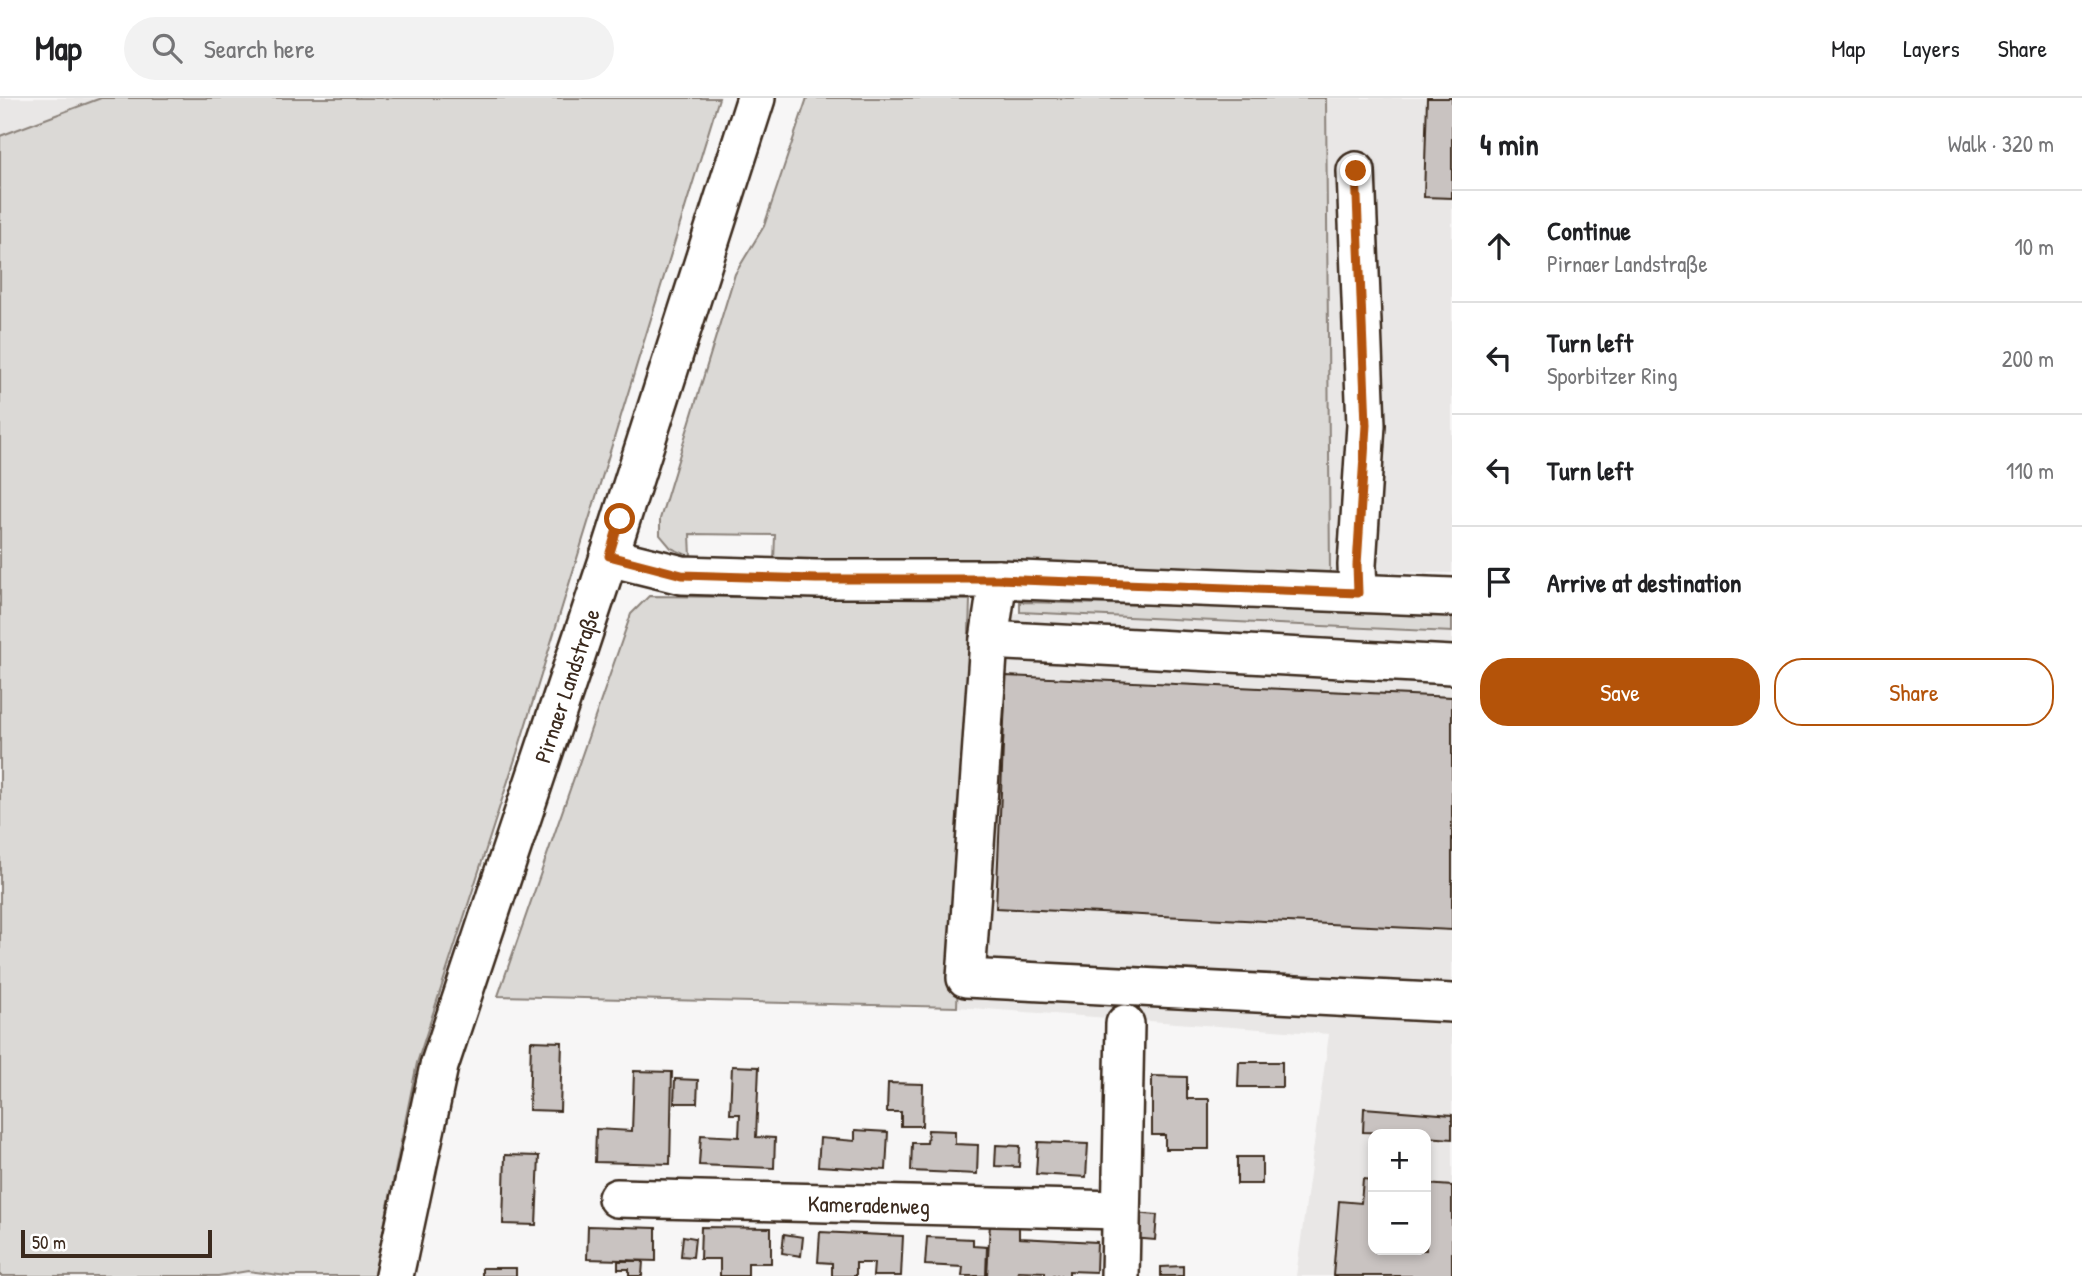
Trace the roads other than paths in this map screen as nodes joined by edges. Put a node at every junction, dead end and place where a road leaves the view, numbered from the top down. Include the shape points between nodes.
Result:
1 (756, 98) edge
2 (1356, 171) dead end
3 (609, 556) junction
4 (998, 579) junction
5 (1358, 593) junction
6 (1452, 597) edge
7 (989, 640) junction
8 (1452, 665) edge
9 (1452, 1003) edge
10 (1125, 1024) dead end
11 (618, 1198) dead end
12 (1120, 1210) junction
13 (394, 1276) edge
14 (1119, 1276) edge

1 - 3 street, Pirnaer Landstraße
2 - 5 street via 1366,425
3 - 4 street via 682,575
3 - 13 street, Pirnaer Landstraße via 439,1066
4 - 5 street
4 - 7 street
5 - 6 street
7 - 8 street
7 - 9 street via 966,978
10 - 12 street
11 - 12 street, Kameradenweg
12 - 14 street

